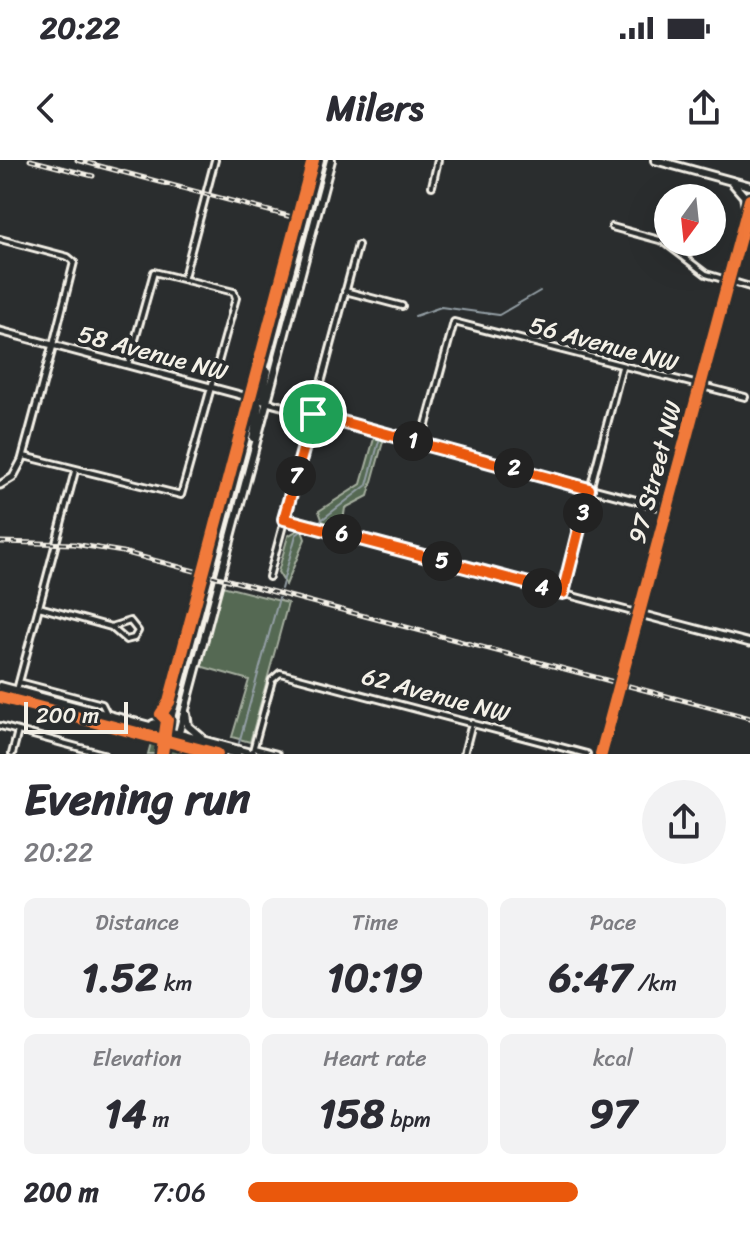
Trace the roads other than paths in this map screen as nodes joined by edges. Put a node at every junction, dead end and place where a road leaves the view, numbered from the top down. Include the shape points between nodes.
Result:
1 (215, 160) edge
2 (320, 160) edge
3 (331, 160) edge
4 (438, 160) edge
5 (658, 160) edge
6 (729, 180) junction
7 (432, 186) dead end
8 (750, 186) edge
9 (750, 200) edge
10 (748, 210) edge
11 (612, 227) dead end
12 (0, 239) edge
13 (358, 245) dead end
14 (184, 277) junction
15 (729, 282) junction
16 (750, 287) edge
17 (345, 291) junction
18 (402, 306) dead end
19 (0, 331) edge
20 (272, 343) junction
21 (53, 345) junction
22 (128, 365) junction
23 (622, 367) junction
24 (212, 387) junction
25 (700, 388) junction
26 (745, 397) dead end
27 (256, 399) junction
28 (266, 402) junction
29 (313, 414) junction
30 (421, 443) junction
31 (24, 456) junction
32 (250, 463) junction
33 (75, 470) junction
34 (0, 485) edge
35 (589, 489) junction
36 (668, 509) junction
37 (284, 519) junction
38 (269, 577) dead end
39 (563, 593) junction
40 (39, 607) junction
41 (640, 614) junction
42 (111, 627) junction
43 (750, 643) edge
44 (0, 686) edge
45 (17, 690) junction
46 (0, 692) edge
47 (177, 698) junction
48 (185, 707) junction
49 (472, 723) junction
50 (152, 725) junction
51 (0, 726) edge
52 (168, 729) junction
53 (18, 731) junction
54 (178, 736) junction
55 (166, 737) junction
56 (204, 740) junction
57 (253, 752) edge
58 (12, 754) edge
59 (103, 754) edge
60 (237, 754) edge
61 (277, 754) edge
62 (464, 754) edge
63 (587, 754) edge
64 (601, 754) edge

1 - 14 street
2 - 20 main road
3 - 28 main road
4 - 7 street
5 - 6 main road
6 - 8 main road
6 - 10 main road via 743,194
9 - 10 street, 97 Street NW
10 - 15 street, 97 Street NW
11 - 15 street via 663,241 706,274
12 - 21 street via 73,260
13 - 17 street
14 - 22 street via 154,272
14 - 24 street via 235,293
15 - 16 street
15 - 25 street, 97 Street NW
17 - 18 street
17 - 29 street
19 - 21 street, 58 Avenue NW
20 - 27 main road
20 - 28 main road
21 - 22 street, 58 Avenue NW
21 - 31 street
22 - 24 street, 58 Avenue NW
23 - 25 street, 56 Avenue NW
23 - 30 street, 56 Avenue NW via 454,322
23 - 35 street
24 - 27 street, 58 Avenue NW
24 - 33 street via 179,496
25 - 26 street, 56 Avenue NW
25 - 36 street, 97 Street NW
27 - 28 street, 58 Avenue NW
27 - 32 main road
27 - 47 main road
28 - 29 street, 58 Avenue NW
28 - 32 main road
29 - 30 street, 58 Avenue NW
29 - 37 street
30 - 35 street, 58 Avenue NW
31 - 33 street
31 - 34 street via 13,477
32 - 48 main road
33 - 40 street
35 - 36 street, 58 Avenue NW
35 - 39 street
36 - 41 street, 97 Street NW
37 - 38 street
37 - 39 street
39 - 41 street
40 - 42 street
40 - 45 street
41 - 43 street
41 - 64 street, 97 Street NW
42 - 42 street via 130,621 138,631 126,640
44 - 45 main road
45 - 46 main road
45 - 50 main road
45 - 55 main road
47 - 50 main road
47 - 52 main road
48 - 54 main road
48 - 56 main road via 188,726
49 - 57 street, 62 Avenue NW via 294,675 275,675
49 - 62 street
49 - 63 street, 62 Avenue NW
50 - 52 main road
51 - 53 street
52 - 54 main road
52 - 55 main road
53 - 58 street
53 - 59 street
54 - 55 main road
54 - 56 main road
54 - 60 main road
56 - 57 main road
57 - 61 street

